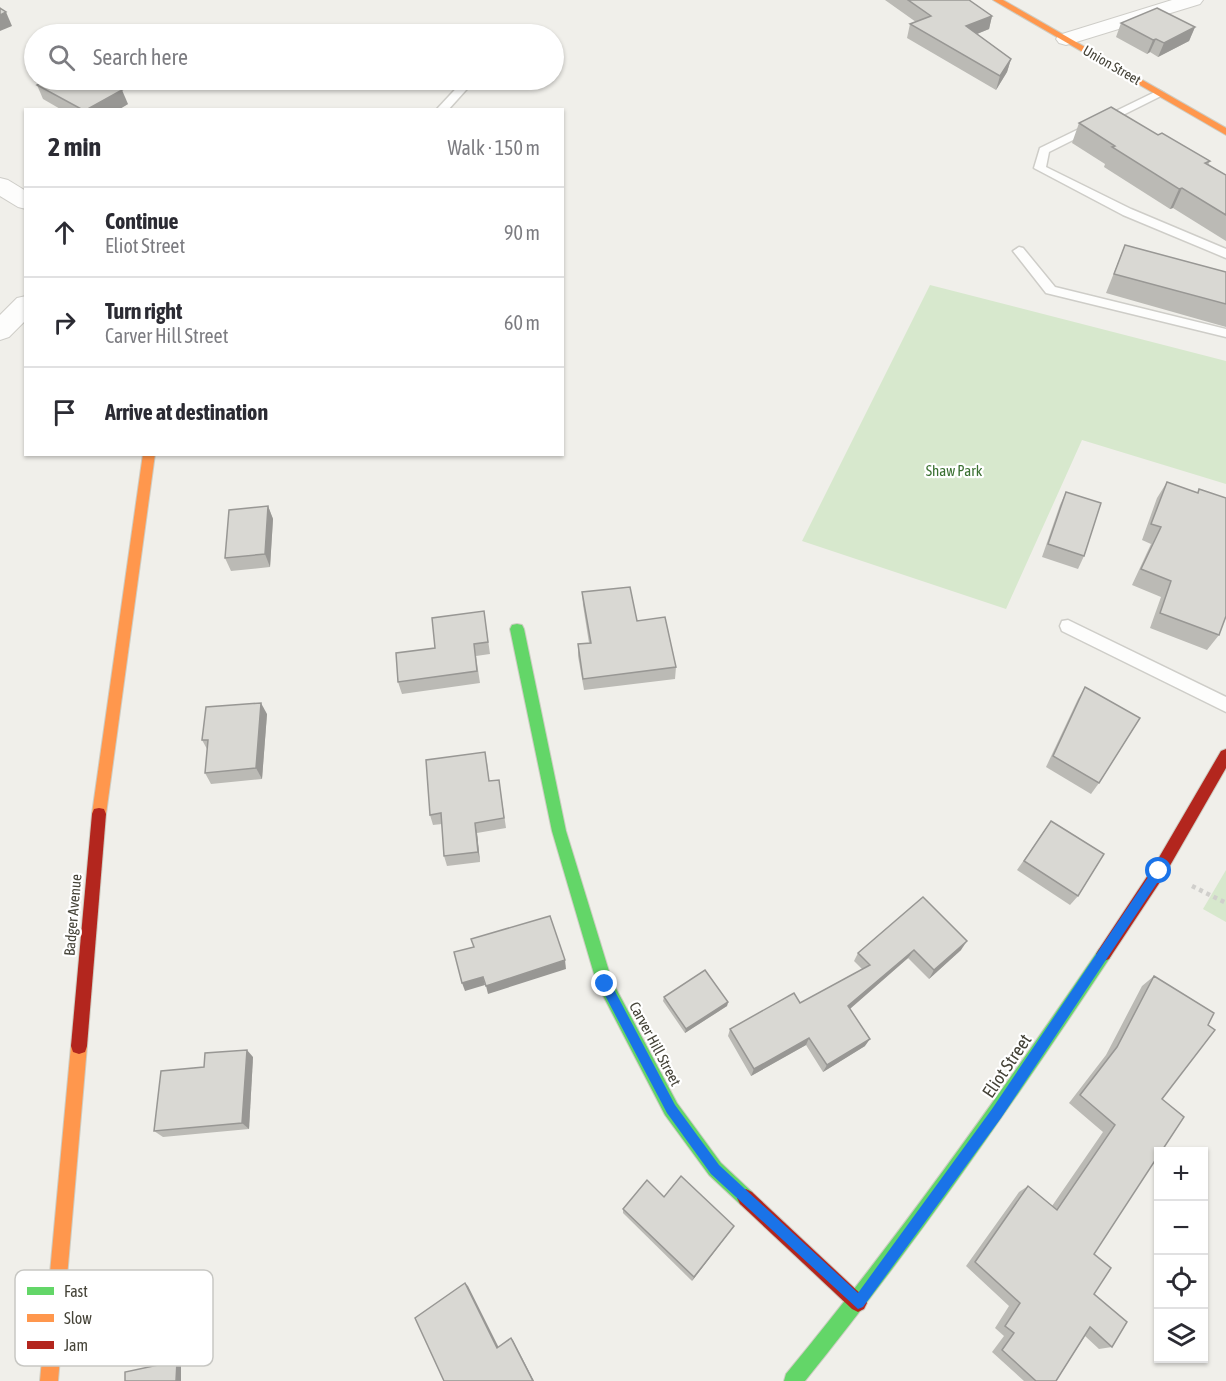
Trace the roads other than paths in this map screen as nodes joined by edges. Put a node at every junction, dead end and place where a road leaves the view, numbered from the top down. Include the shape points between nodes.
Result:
1 (997, 0) edge
2 (1193, 0) edge
3 (1066, 39) junction
4 (460, 90) edge
5 (1159, 93) junction
6 (443, 108) edge
7 (1226, 132) edge
8 (0, 185) edge
9 (24, 201) edge
10 (1019, 251) dead end
11 (1226, 254) edge
12 (24, 306) edge
13 (0, 331) edge
14 (1226, 333) edge
15 (149, 456) edge
16 (1068, 626) dead end
17 (518, 628) dead end
18 (1226, 705) edge
19 (1226, 755) edge
20 (59, 1270) edge
21 (858, 1303) junction
22 (50, 1366) edge
23 (49, 1381) edge
24 (793, 1381) edge

1 - 3 street, Union Street
2 - 3 street
3 - 5 street, Union Street
4 - 6 lane
5 - 7 street, Union Street
5 - 11 lane via 1044,150 1040,168 1127,212
8 - 9 street
10 - 14 lane via 1051,290
12 - 13 street
15 - 20 street, Badger Avenue via 99,817
16 - 18 lane
17 - 21 street, Carver Hill Street via 559,831 605,984 671,1109 715,1170
19 - 21 street, Eliot Street via 1159,871 997,1114
21 - 24 street, Eliot Street
22 - 23 street, Badger Avenue

